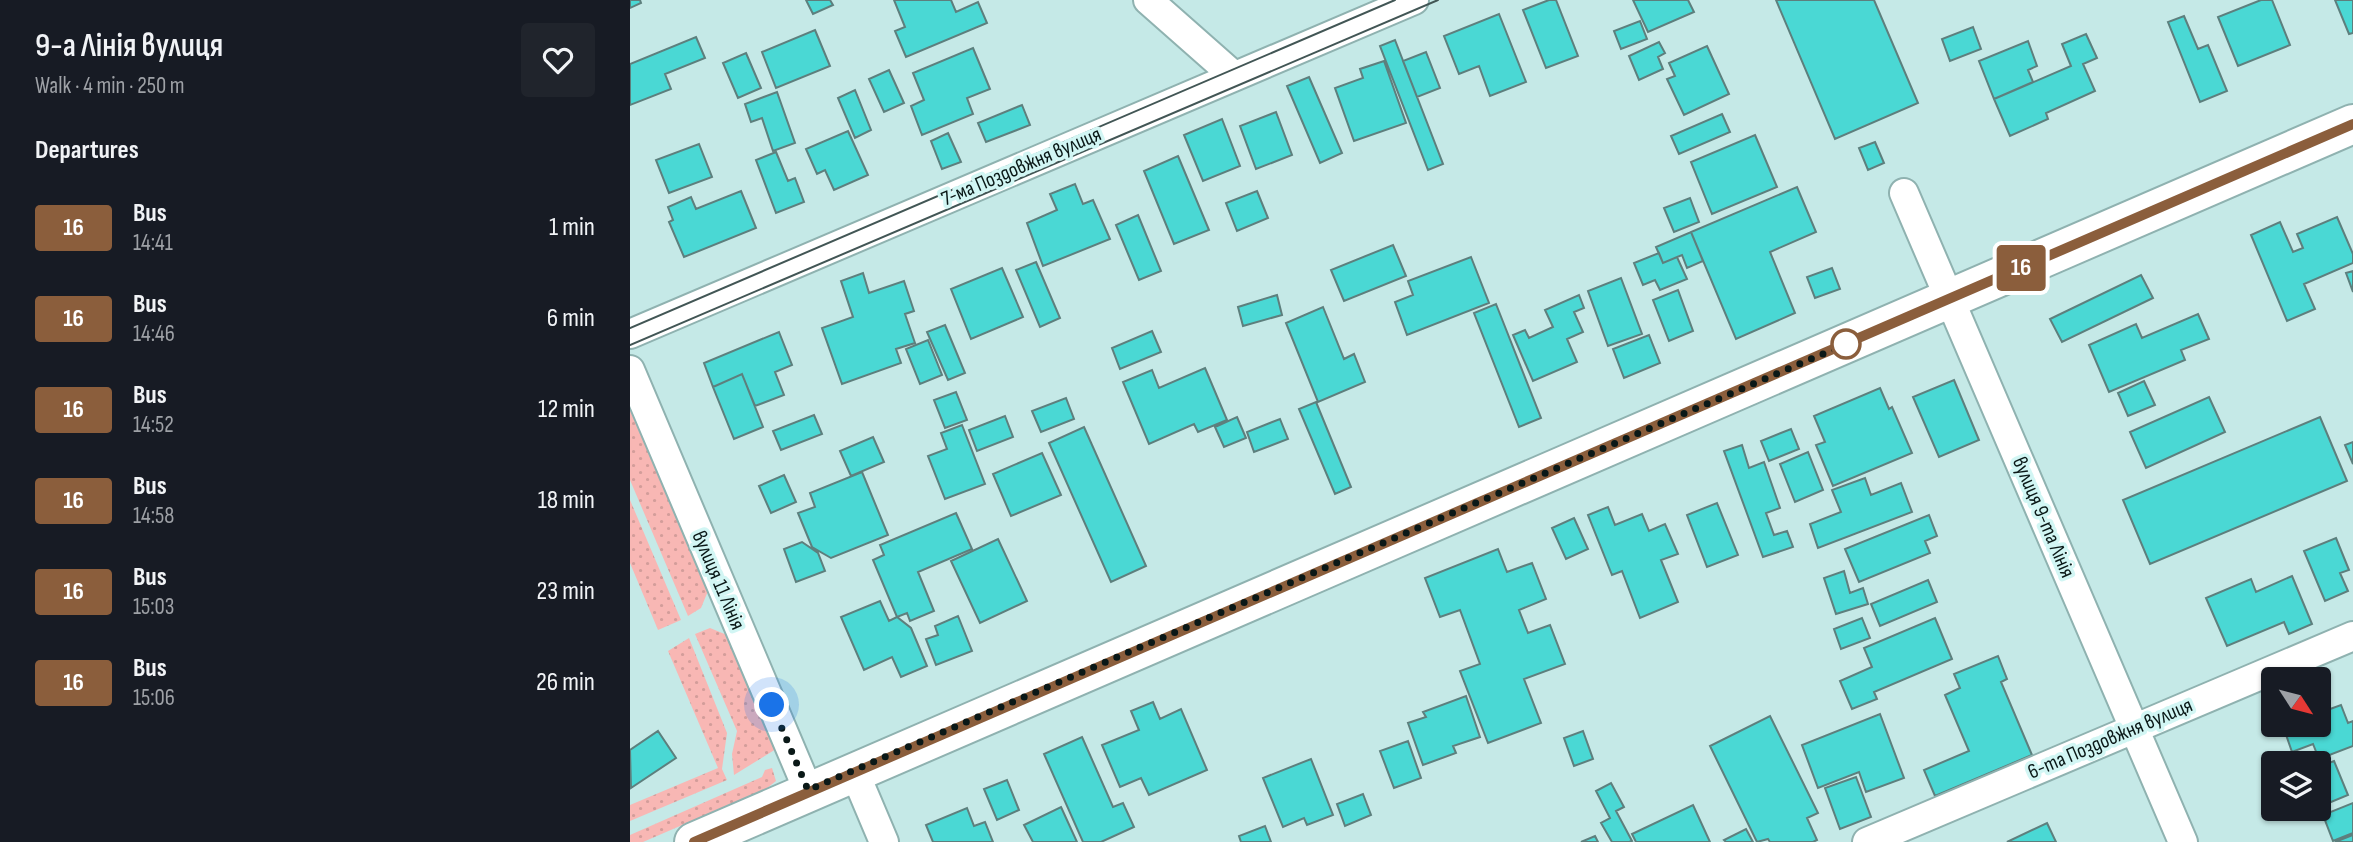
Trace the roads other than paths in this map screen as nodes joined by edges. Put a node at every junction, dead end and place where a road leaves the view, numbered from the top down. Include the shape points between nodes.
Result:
1 (1148, 0) edge
2 (1414, 0) edge
3 (1233, 75) junction
4 (2353, 124) edge
5 (1904, 193) dead end
6 (1951, 299) junction
7 (630, 334) edge
8 (630, 370) edge
9 (2353, 636) edge
10 (2134, 728) junction
11 (853, 771) junction
12 (808, 790) junction
13 (694, 842) edge
14 (884, 842) edge
15 (1867, 842) edge
16 (2183, 842) edge

1 - 3 street
2 - 3 street, 7-ма Поздовжня вулиця
3 - 7 street, 7-ма Поздовжня вулиця
4 - 6 main road
5 - 6 street, вулиця 9-та Лінія
6 - 10 street, вулиця 9-та Лінія
6 - 11 main road
8 - 12 street, вулиця 11 Лінія
9 - 10 street, 6-та Поздовжня вулиця
10 - 15 street, 6-та Поздовжня вулиця
10 - 16 street, вулиця 9-та Лінія
11 - 12 main road
11 - 14 street
12 - 13 main road

